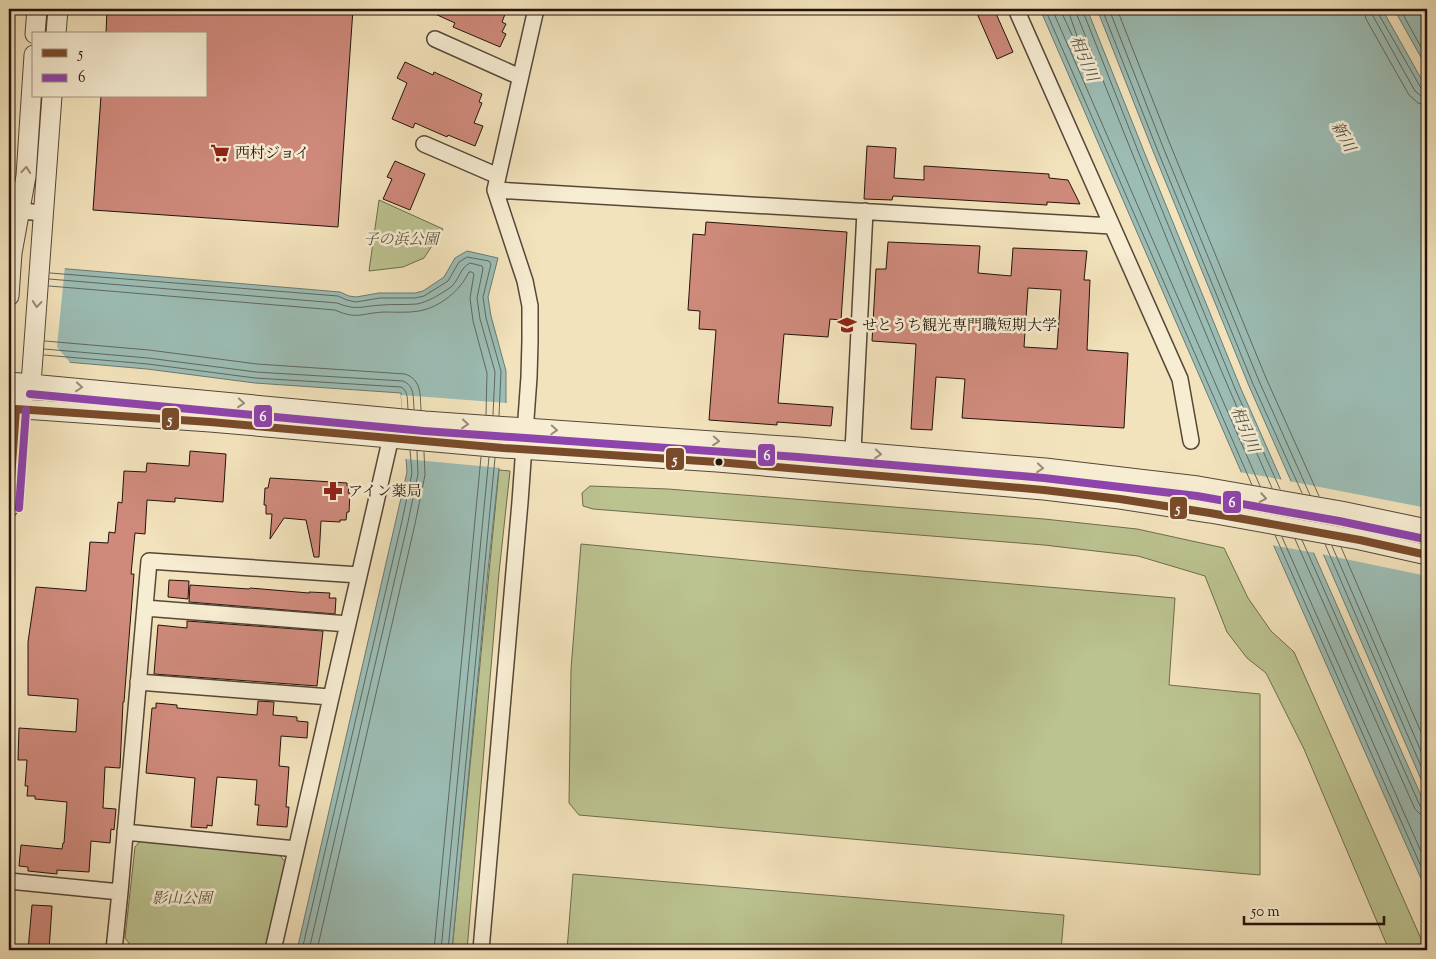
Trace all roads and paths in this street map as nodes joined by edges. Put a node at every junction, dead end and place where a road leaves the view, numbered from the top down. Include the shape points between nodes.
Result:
1 (37, 9) edge
2 (58, 9) edge
3 (536, 9) edge
4 (1016, 9) edge
5 (35, 32) edge
6 (56, 32) edge
7 (435, 39) dead end
8 (520, 77) junction
9 (32, 85) edge
10 (52, 98) edge
11 (424, 144) dead end
12 (497, 183) junction
13 (14, 210) edge
14 (865, 211) junction
15 (44, 214) junction
16 (1112, 226) junction
17 (9, 296) edge
18 (9, 382) edge
19 (31, 384) junction
20 (11, 404) edge
21 (398, 417) junction
22 (526, 428) junction
23 (397, 439) junction
24 (1191, 441) dead end
25 (524, 449) junction
26 (853, 451) junction
27 (9, 507) edge
28 (1427, 529) edge
29 (1427, 555) edge
30 (359, 575) junction
31 (145, 608) junction
32 (348, 624) junction
33 (138, 682) junction
34 (330, 698) junction
35 (125, 832) junction
36 (296, 849) junction
37 (9, 881) edge
38 (120, 892) junction
39 (114, 950) edge
40 (273, 950) edge
41 (481, 950) edge

1 - 5 street
2 - 6 street
3 - 8 street
4 - 16 street
7 - 8 street
8 - 12 street
13 -> 9 street via 26,176
10 - 15 street
11 - 12 street
12 - 14 street
12 - 22 street via 530,306
13 - 15 street
13 - 17 street
14 - 16 street
14 - 26 street
15 -> 19 street
16 - 24 street via 1180,379
18 - 19 street
19 - 20 street
19 -> 21 street
20 - 23 street
20 - 27 street
21 -> 22 street
21 - 23 street
22 - 25 street
22 -> 26 street
23 - 25 street
23 - 30 street
25 - 29 street via 1044,490 1210,513
25 - 41 street
26 -> 28 street via 1198,486
30 - 31 street via 149,561
30 - 32 street
31 - 32 street
31 - 33 street
32 - 34 street
33 - 34 street
33 - 35 street
34 - 36 street
35 - 36 street
35 - 38 street
36 - 40 street
37 - 38 street
38 - 39 street

